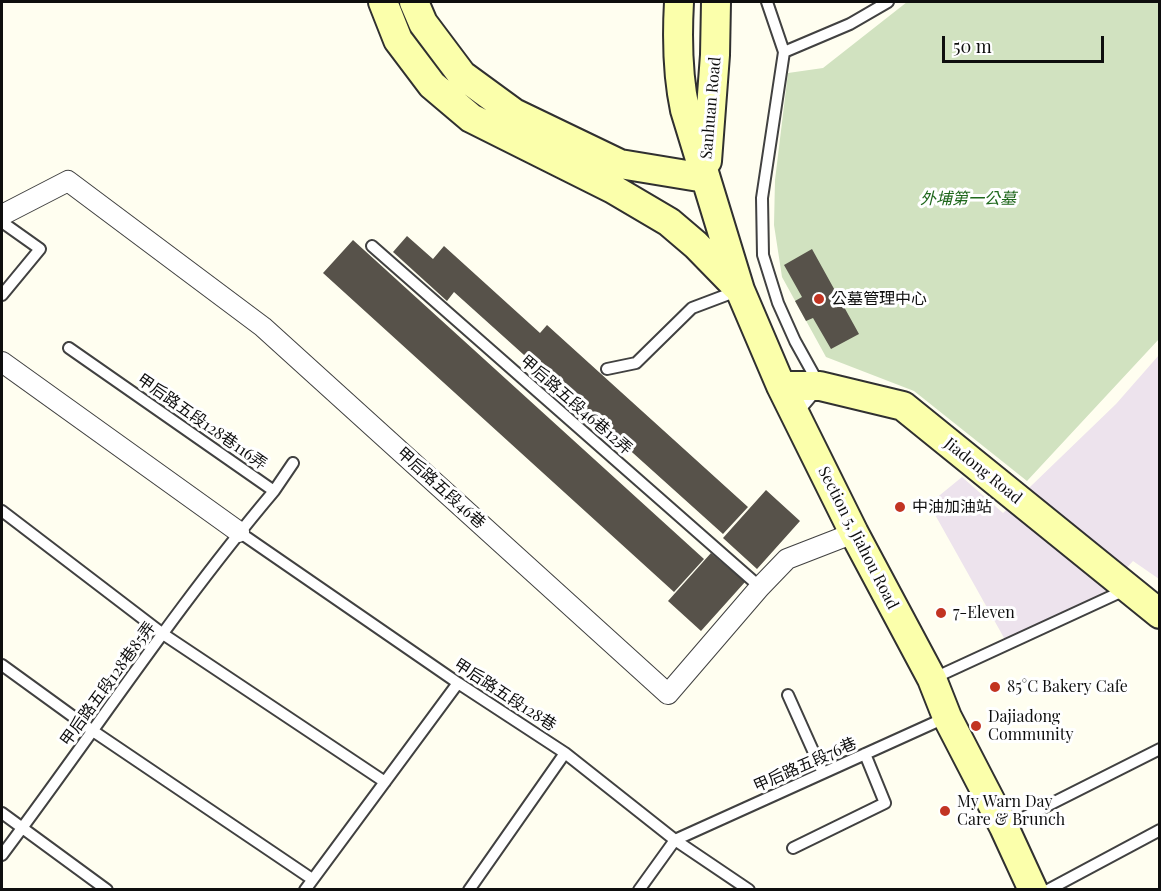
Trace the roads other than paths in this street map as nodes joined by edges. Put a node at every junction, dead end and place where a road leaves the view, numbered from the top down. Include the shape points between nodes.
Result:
1 (383, 2) edge
2 (414, 2) edge
3 (679, 2) edge
4 (716, 2) edge
5 (766, 2) edge
6 (888, 2) edge
7 (784, 52) junction
8 (698, 107) junction
9 (705, 178) junction
10 (613, 189) junction
11 (2, 215) edge
12 (2, 222) edge
13 (372, 246) dead end
14 (740, 290) junction
15 (2, 295) edge
16 (69, 348) dead end
17 (2, 362) edge
18 (607, 369) dead end
19 (781, 386) junction
20 (820, 386) junction
21 (795, 415) junction
22 (293, 463) dead end
23 (274, 491) junction
24 (2, 511) edge
25 (240, 532) junction
26 (854, 532) junction
27 (760, 587) junction
28 (1127, 589) junction
29 (1160, 614) edge
30 (163, 634) junction
31 (2, 665) edge
32 (932, 679) junction
33 (458, 683) junction
34 (788, 695) dead end
35 (947, 717) junction
36 (93, 730) junction
37 (1160, 749) edge
38 (565, 753) junction
39 (865, 754) junction
40 (823, 773) junction
41 (385, 782) junction
42 (2, 813) edge
43 (23, 827) junction
44 (1004, 827) junction
45 (1160, 830) edge
46 (675, 840) junction
47 (793, 848) dead end
48 (2, 855) edge
49 (312, 879) junction
50 (107, 890) edge
51 (304, 890) edge
52 (469, 890) edge
53 (639, 890) edge
54 (749, 890) edge
55 (1033, 890) edge
56 (1048, 890) edge

1 - 10 street via 398,40 432,85 471,118
2 - 9 street via 423,23 462,75 514,113 620,164
3 - 8 street, Sanhuan Road via 679,82
4 - 8 street, Sanhuan Road via 715,55
5 - 7 lane
6 - 7 lane via 850,24
7 - 20 lane via 762,198 763,255 778,303
8 - 9 street, Sanhuan Road
9 - 10 street via 659,191
9 - 14 street, Section 5, Jiahou Road
10 - 14 street via 669,222
11 - 27 street, 甲后路五段46巷 via 68,180 263,327 668,694
12 - 15 lane via 40,249
13 - 27 lane, 甲后路五段46巷12弄
14 - 18 lane via 692,308 636,363
14 - 19 street, Section 5, Jiahou Road
16 - 23 lane, 甲后路五段128巷116弄
17 - 25 street
19 - 20 street, Jiadong Road
19 - 21 street, Section 5, Jiahou Road
20 - 21 lane
20 - 28 street, Jiadong Road via 903,406
21 - 26 street, Section 5, Jiahou Road
22 - 23 lane
23 - 25 lane, 甲后路五段128巷116弄
24 - 30 lane
25 - 30 lane, 甲后路五段128巷85弄
25 - 33 lane, 甲后路五段128巷
26 - 27 street, 甲后路五段46巷 via 787,559
26 - 32 street, Section 5, Jiahou Road
28 - 29 street, Jiadong Road
28 - 32 lane
30 - 36 lane, 甲后路五段128巷85弄
30 - 41 lane
31 - 36 lane
32 - 35 street, Section 5, Jiahou Road
33 - 38 lane, 甲后路五段128巷
33 - 41 lane
34 - 40 lane
35 - 39 lane, 甲后路五段76巷
35 - 44 street, Section 5, Jiahou Road
36 - 43 lane, 甲后路五段128巷85弄
36 - 49 lane
37 - 44 lane
38 - 46 lane, 甲后路五段128巷
38 - 52 lane
39 - 40 lane, 甲后路五段76巷
39 - 47 lane via 885,803
40 - 46 lane, 甲后路五段76巷
41 - 49 lane
42 - 43 lane
43 - 48 lane, 甲后路五段128巷85弄
43 - 50 lane
44 - 55 street, Section 5, Jiahou Road
45 - 56 lane
46 - 53 lane
46 - 54 lane, 甲后路五段128巷
49 - 51 lane

